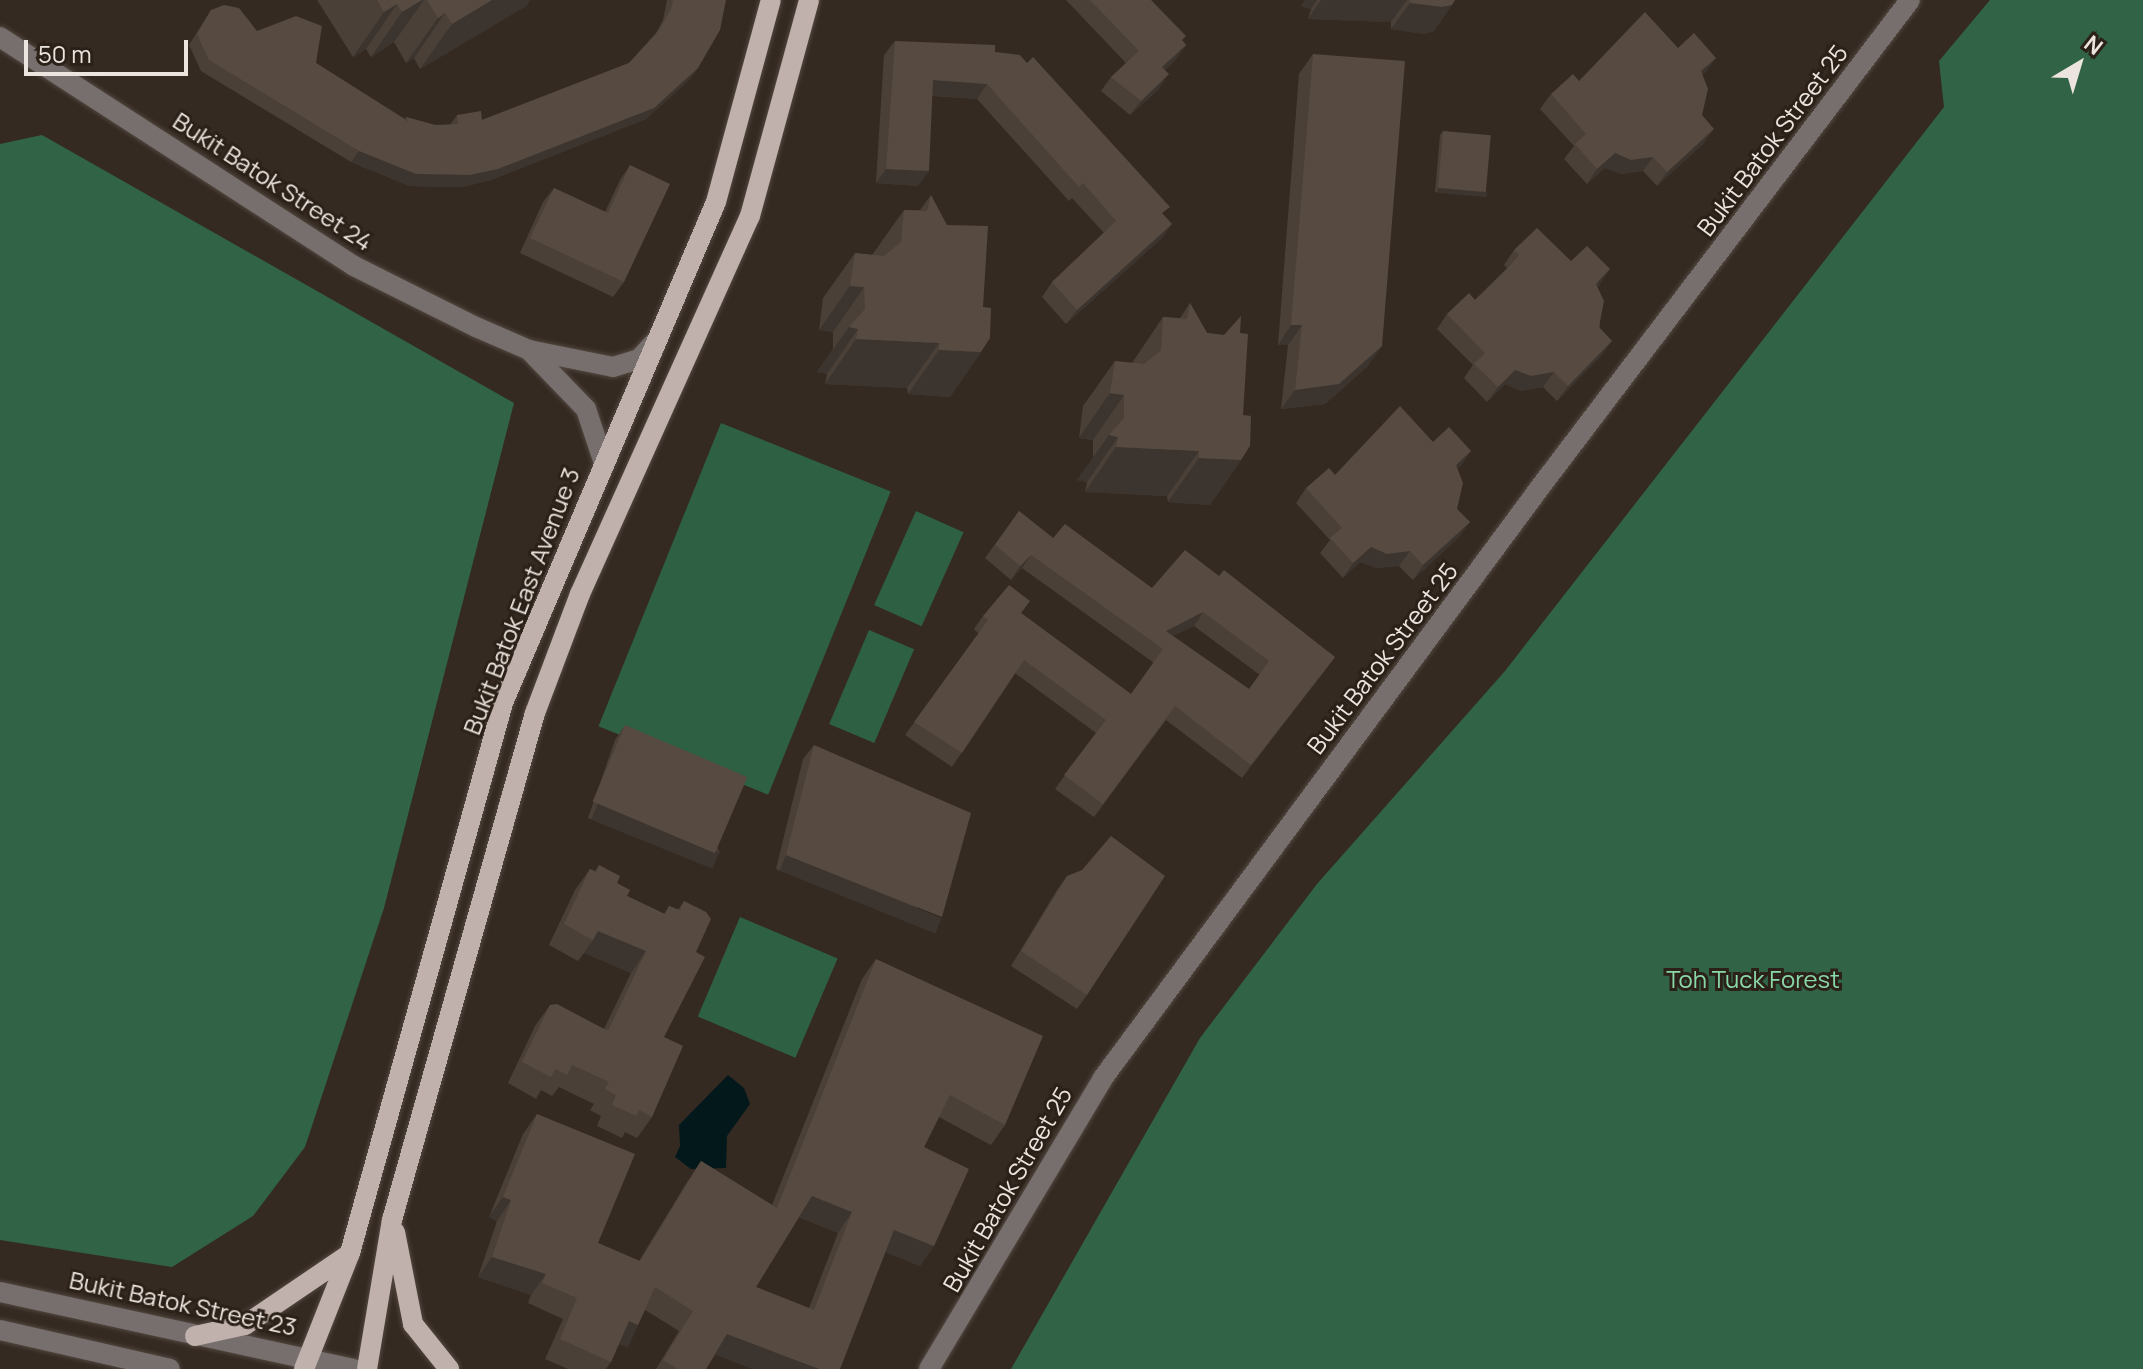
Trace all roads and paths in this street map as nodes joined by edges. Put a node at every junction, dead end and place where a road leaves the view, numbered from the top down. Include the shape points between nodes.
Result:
1 (771, 0) edge
2 (809, 0) edge
3 (1910, 0) edge
4 (0, 37) edge
5 (654, 343) junction
6 (529, 350) junction
7 (604, 463) junction
8 (392, 1220) junction
9 (350, 1253) junction
10 (0, 1292) edge
11 (0, 1330) edge
12 (195, 1336) junction
13 (306, 1362) edge
14 (170, 1369) edge
15 (354, 1369) edge
16 (367, 1369) edge
17 (449, 1369) edge
18 (929, 1369) edge

1 - 5 main road, Bukit Batok East Avenue 3 via 716,202
2 - 8 main road via 750,216 580,594 535,713
3 - 18 street, Bukit Batok Street 25 via 1541,486 1103,1078
4 - 6 street, Bukit Batok Street 24 via 354,266
5 - 6 street, Bukit Batok Street 24 via 639,359 620,367
5 - 7 main road, Bukit Batok East Avenue 3
6 - 7 street, Bukit Batok Street 24 via 586,409
7 - 9 main road, Bukit Batok East Avenue 3 via 503,703
8 - 16 main road
8 - 17 main road via 413,1324
9 - 12 main road via 245,1325
9 - 13 main road, Bukit Batok East Avenue 3
10 - 12 street, Bukit Batok Street 23
11 - 14 street
12 - 13 street, Bukit Batok Street 23
13 - 15 street, Bukit Batok Street 23

